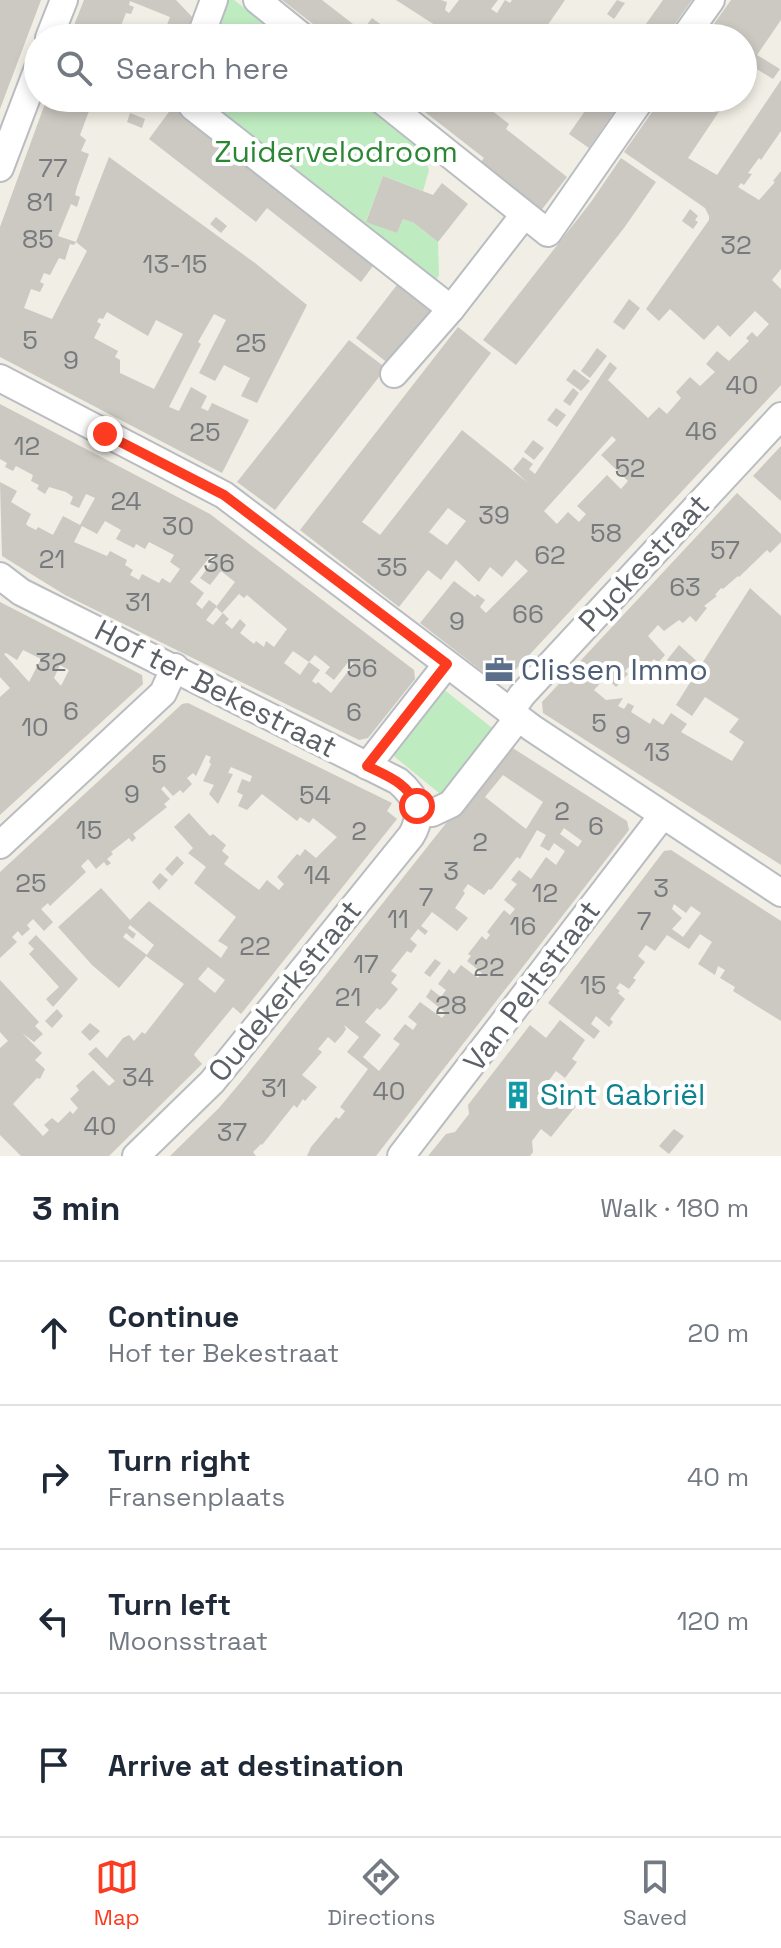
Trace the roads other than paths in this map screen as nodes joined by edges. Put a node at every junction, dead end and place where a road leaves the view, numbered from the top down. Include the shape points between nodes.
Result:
1 (64, 0) edge
2 (214, 0) edge
3 (257, 0) edge
4 (711, 0) edge
5 (55, 24) edge
6 (205, 24) edge
7 (287, 24) edge
8 (694, 24) edge
9 (24, 105) edge
10 (199, 112) edge
11 (396, 112) edge
12 (632, 112) edge
13 (0, 168) edge
14 (524, 215) junction
15 (451, 309) junction
16 (394, 374) dead end
17 (0, 378) edge
18 (781, 416) edge
19 (0, 576) edge
20 (447, 664) junction
21 (175, 667) junction
22 (514, 715) junction
23 (367, 766) junction
24 (418, 814) junction
25 (662, 816) junction
26 (0, 845) edge
27 (781, 893) edge
28 (136, 1156) edge
29 (401, 1156) edge

1 - 5 street
2 - 6 street
3 - 7 street
4 - 8 street
9 - 13 street
10 - 15 street
11 - 14 street
12 - 14 street via 548,233
14 - 15 street
15 - 16 street
17 - 20 street via 224,495
18 - 22 street, Pyckestraat via 522,695
19 - 21 street, Hof ter Bekestraat via 21,592
20 - 22 street
20 - 23 street
21 - 23 street, Hof ter Bekestraat
21 - 26 street via 163,693
22 - 24 street, Pyckestraat via 451,804
22 - 25 street
23 - 24 street, Hof ter Bekestraat via 404,786 415,799
24 - 28 street, Oudekerkstraat via 411,836 212,1082
25 - 27 street
25 - 29 street, Van Peltstraat

